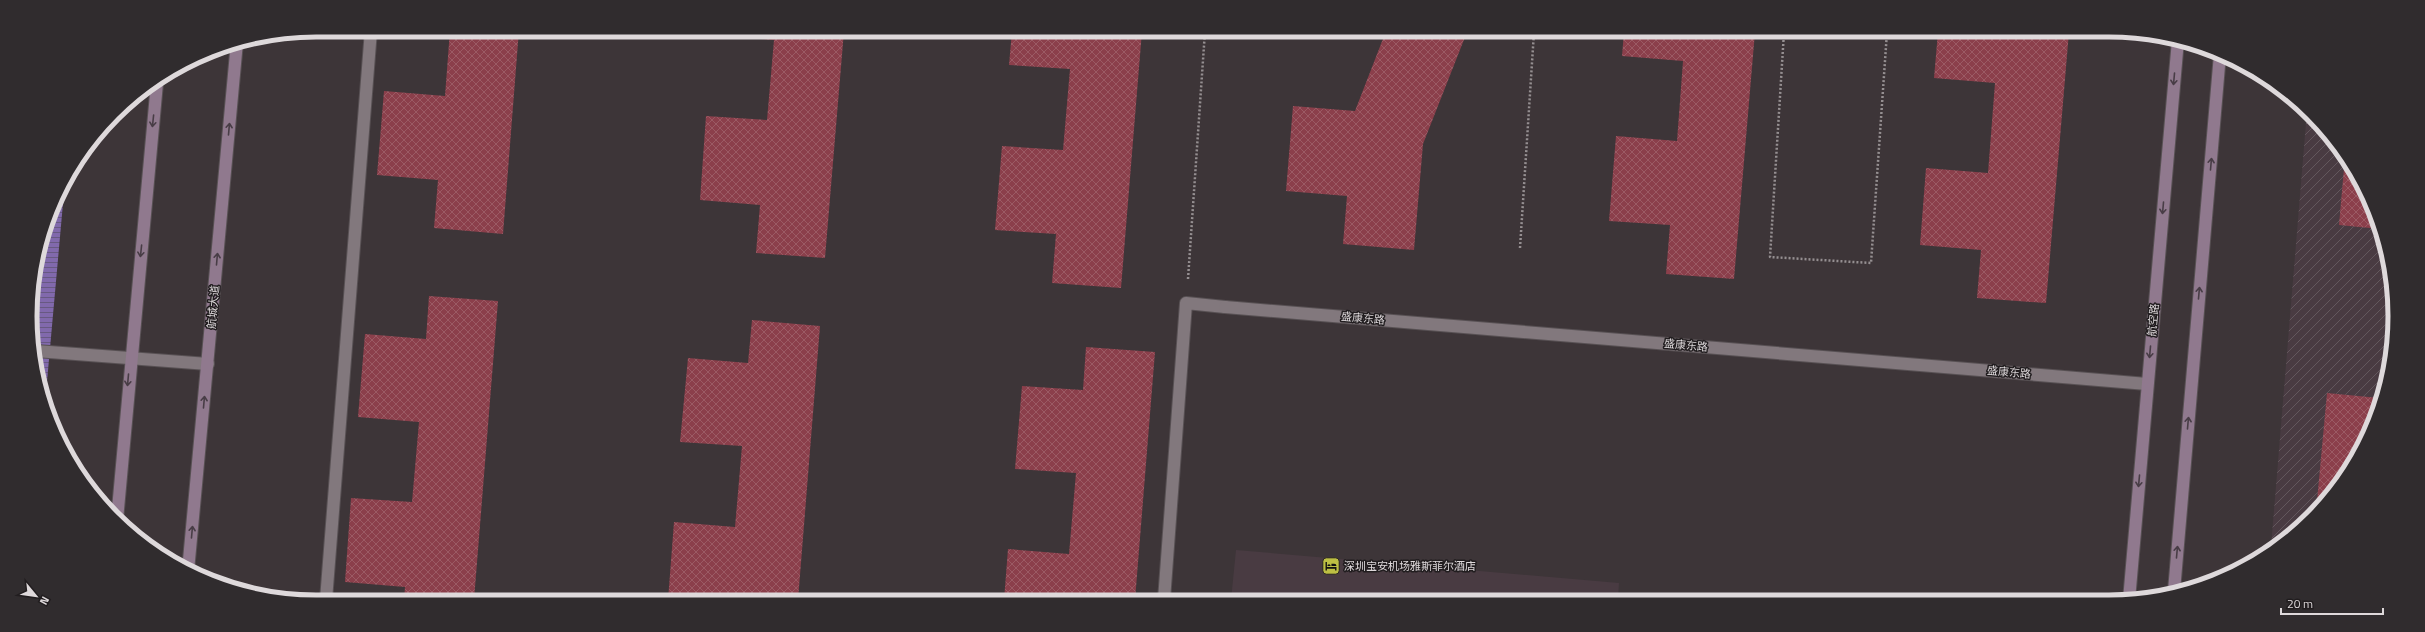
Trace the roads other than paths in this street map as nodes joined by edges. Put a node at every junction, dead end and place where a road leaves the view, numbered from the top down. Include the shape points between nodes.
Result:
1 (370, 37) edge
2 (2177, 46) edge
3 (236, 49) edge
4 (2220, 60) edge
5 (157, 87) edge
6 (39, 351) edge
7 (130, 358) junction
8 (208, 364) junction
9 (2147, 384) junction
10 (118, 512) edge
11 (189, 564) edge
12 (2174, 587) edge
13 (2129, 594) edge
14 (326, 595) edge
15 (1164, 595) edge

1 - 14 street
2 -> 9 street, 航空路
8 -> 3 street, 航城大道
12 -> 4 street
5 -> 7 street
6 - 7 street
7 - 8 street
7 -> 10 street
11 -> 8 street, 航城大道
9 -> 13 street, 航空路
9 - 15 street, 盛康东路 via 1186,304

